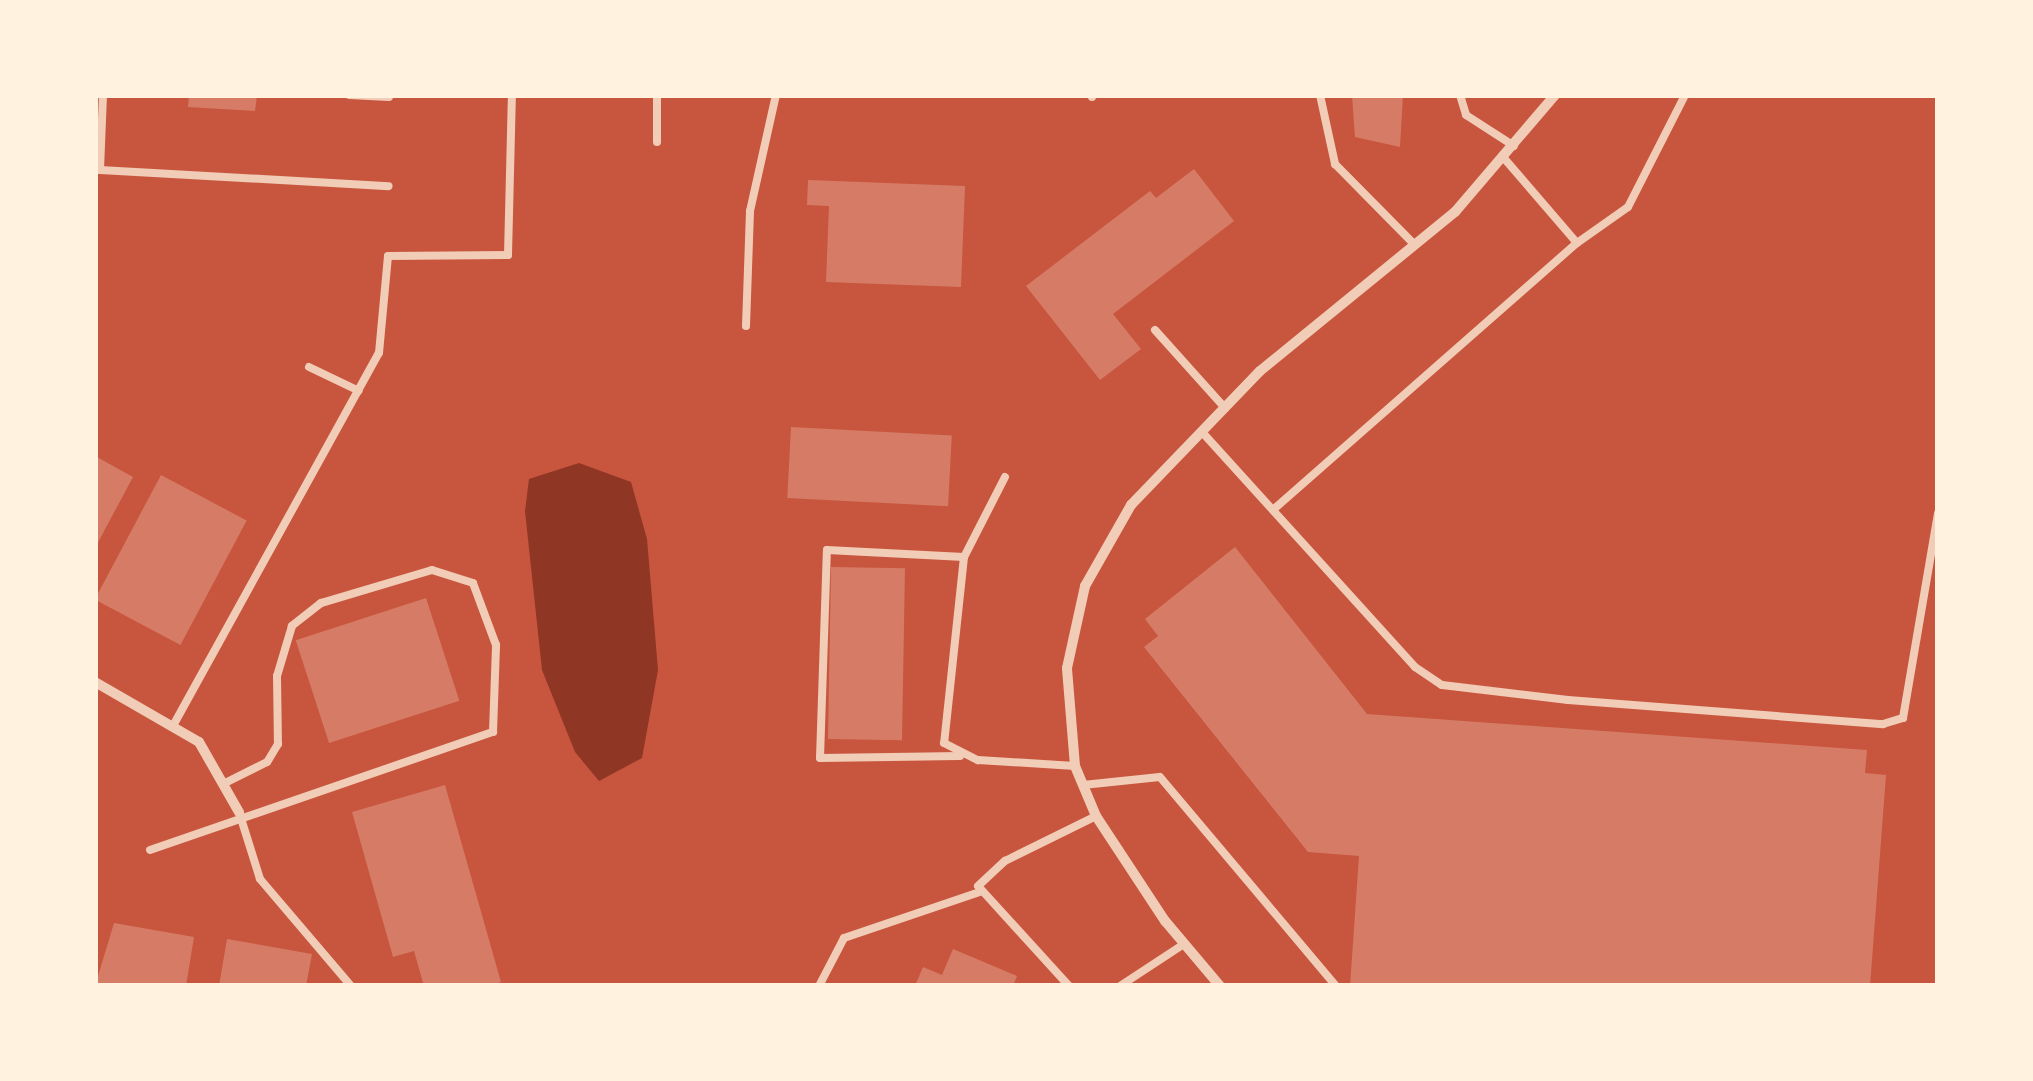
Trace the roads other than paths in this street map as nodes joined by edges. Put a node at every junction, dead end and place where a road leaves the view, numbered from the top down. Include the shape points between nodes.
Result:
1 (102, 95) edge
2 (349, 95) edge
3 (512, 95) edge
4 (657, 95) edge
5 (776, 95) edge
6 (1320, 95) edge
7 (1460, 95) edge
8 (1555, 95) edge
9 (1685, 95) edge
10 (389, 97) edge
11 (657, 142) dead end
12 (1514, 146) junction
13 (1504, 158) junction
14 (389, 186) dead end
15 (1577, 243) junction
16 (1415, 245) junction
17 (746, 326) dead end
18 (1155, 330) dead end
19 (309, 367) dead end
20 (359, 391) junction
21 (1225, 408) junction
22 (1202, 432) junction
23 (1005, 478) dead end
24 (1274, 509) junction
25 (1938, 513) edge
26 (964, 557) junction
27 (95, 682) edge
28 (174, 724) junction
29 (960, 756) junction
30 (1076, 766) junction
31 (225, 784) junction
32 (1083, 784) junction
33 (240, 812) junction
34 (1096, 816) junction
35 (150, 850) dead end
36 (980, 892) junction
37 (1184, 944) junction
38 (351, 986) edge
39 (819, 986) edge
40 (1069, 986) edge
41 (1120, 986) edge
42 (1220, 986) edge
43 (1336, 986) edge

1 - 14 lane via 100,170
2 - 10 lane
3 - 20 lane via 508,255 388,256 383,338
4 - 11 lane
5 - 17 lane via 750,211
6 - 16 lane via 1335,164
7 - 12 lane via 1466,115
8 - 12 street
9 - 15 lane via 1628,207
12 - 13 street
13 - 15 lane
13 - 16 street
15 - 24 lane
16 - 21 street
18 - 21 lane
19 - 20 lane
20 - 28 lane
21 - 22 street
22 - 24 lane
22 - 30 street via 1131,505 1086,586 1067,668
23 - 26 lane
24 - 25 lane via 1415,667 1442,685 1884,724 1903,718 1912,692
26 - 29 lane via 944,743
26 - 29 lane via 827,550 820,758
27 - 28 street
28 - 31 street via 199,742
29 - 30 lane
30 - 32 street
31 - 33 street
31 - 33 lane via 267,762 278,744 277,676 292,626 360,588 442,569 473,583 498,665 492,732
32 - 34 street
32 - 43 lane via 1160,777
33 - 35 lane
33 - 38 lane via 260,878
34 - 36 lane via 988,871
34 - 37 street
36 - 39 lane via 844,938
36 - 40 lane
37 - 41 lane
37 - 42 street

